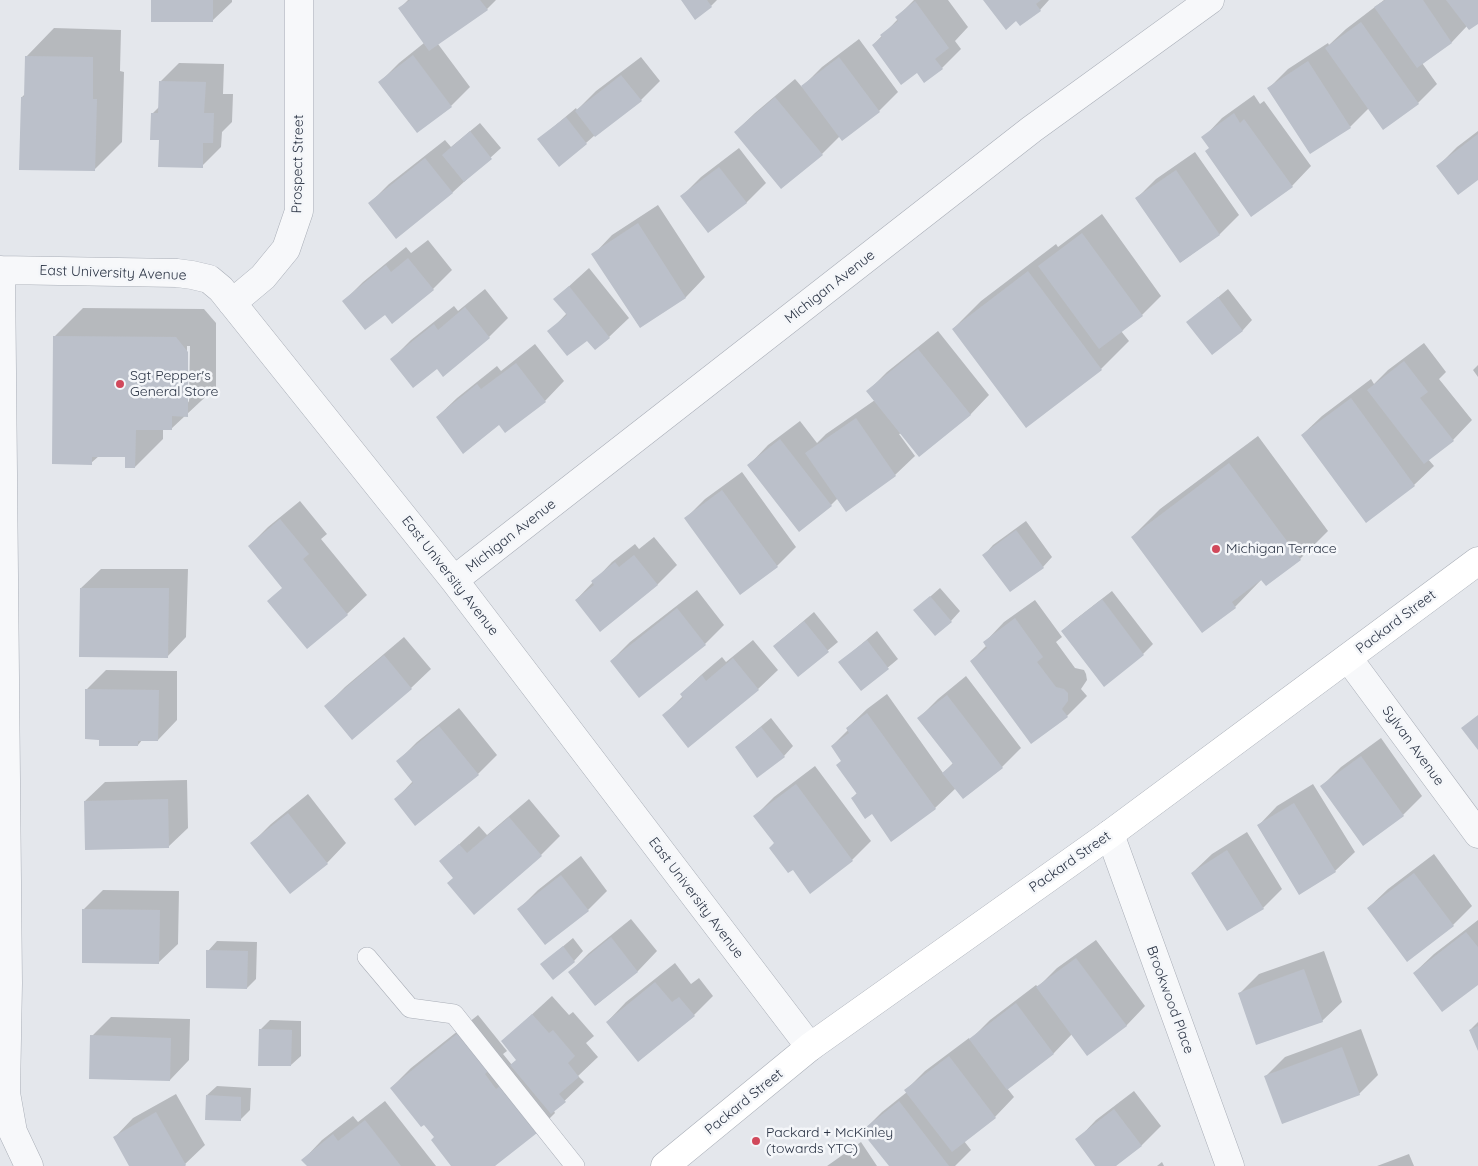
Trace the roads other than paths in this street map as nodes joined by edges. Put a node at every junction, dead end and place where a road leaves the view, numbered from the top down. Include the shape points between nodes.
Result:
1 (299, 0) edge
2 (1210, 0) edge
3 (0, 270) edge
4 (232, 303) junction
5 (1478, 561) edge
6 (454, 580) junction
7 (1348, 658) junction
8 (2, 685) edge
9 (1110, 834) junction
10 (1478, 834) edge
11 (3, 867) edge
12 (3, 896) edge
13 (367, 957) dead end
14 (810, 1047) junction
15 (29, 1166) edge
16 (575, 1166) edge
17 (665, 1166) edge
18 (1230, 1166) edge

1 - 4 street, Prospect Street via 300,211 286,249 263,277
2 - 6 street, Michigan Avenue via 1032,129
3 - 4 street, East University Avenue via 192,275 209,279
3 - 8 street
4 - 6 street, East University Avenue
5 - 7 main road, Packard Street
6 - 14 street, East University Avenue
7 - 9 main road, Packard Street
7 - 10 street, Sylvan Avenue
8 - 11 street
9 - 14 main road, Packard Street
9 - 18 street, Brookwood Place
11 - 12 street
12 - 15 street via 6,1093 13,1132
13 - 16 lane via 410,1008 454,1014
14 - 17 main road, Packard Street

